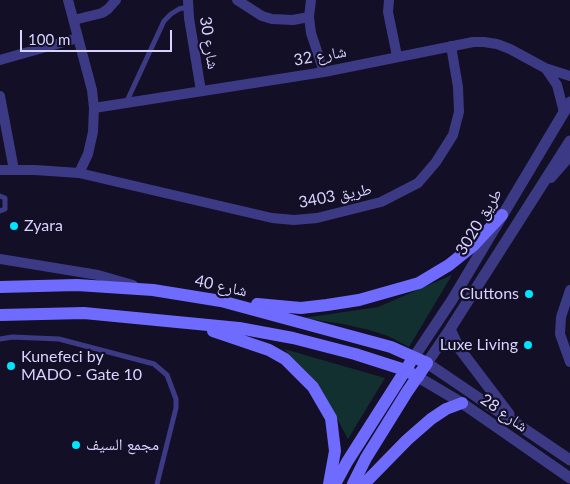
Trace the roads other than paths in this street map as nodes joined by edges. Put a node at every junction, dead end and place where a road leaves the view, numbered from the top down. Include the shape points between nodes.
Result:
1 (68, 0) edge
2 (116, 0) edge
3 (237, 0) edge
4 (311, 0) edge
5 (388, 0) edge
6 (188, 3) edge
7 (309, 17) junction
8 (74, 20) junction
9 (78, 38) junction
10 (451, 46) junction
11 (396, 56) junction
12 (0, 60) edge
13 (545, 68) junction
14 (324, 72) junction
15 (570, 76) edge
16 (201, 91) junction
17 (0, 96) edge
18 (126, 104) junction
19 (567, 107) edge
20 (94, 108) junction
21 (570, 141) edge
22 (570, 156) edge
23 (0, 170) edge
24 (14, 170) junction
25 (79, 173) junction
26 (0, 196) edge
27 (529, 207) junction
28 (0, 210) edge
29 (502, 215) junction
30 (0, 259) edge
31 (0, 287) edge
32 (153, 290) junction
33 (570, 290) edge
34 (221, 301) junction
35 (0, 315) edge
36 (187, 322) junction
37 (450, 329) junction
38 (0, 339) edge
39 (414, 357) junction
40 (570, 362) edge
41 (427, 363) junction
42 (405, 370) junction
43 (418, 377) junction
44 (462, 403) junction
45 (516, 422) junction
46 (570, 460) edge
47 (570, 478) edge
48 (157, 484) edge
49 (330, 484) edge
50 (336, 484) edge
51 (354, 484) edge
52 (364, 484) edge

1 - 8 street
2 - 8 street via 102,13
3 - 7 street via 272,19
4 - 7 street
5 - 11 street
6 - 16 street, شارع 30
6 - 18 lane via 164,21
7 - 14 street
8 - 9 street
9 - 12 street
9 - 20 street
10 - 11 street, شارع 32
10 - 13 street, شارع 32 via 484,42 497,44
10 - 25 street, طريق 3403 via 460,112 453,135 418,183 381,202 318,218 272,218
11 - 14 street, شارع 32
13 - 15 street, شارع 32
13 - 19 street
14 - 16 street, شارع 32
16 - 18 street, شارع 32
17 - 24 street
18 - 20 street, شارع 32
19 - 29 street, طريق 3020
20 - 25 street via 88,154
21 - 27 street, طريق 3020
22 - 27 street
23 - 24 street
24 - 25 street
26 - 28 lane via 4,198 5,208
27 - 37 street, طريق 3020
29 - 34 main road via 474,245 449,265 419,282 387,293 301,308
29 - 39 street, طريق 3020
30 - 32 street via 98,276
31 - 32 main road, شارع 40 via 77,285
32 - 34 main road, شارع 40
33 - 40 street via 561,317 560,334
34 - 39 main road, شارع 40 via 341,332
35 - 36 main road via 84,313
36 - 42 main road via 293,338
36 - 49 main road via 269,350 286,359 314,387 331,418 335,451
37 - 41 street, طريق 3020
37 - 45 street via 468,362
38 - 48 lane via 58,339 154,364 167,375 176,408
39 - 41 main road, شارع 40
39 - 42 main road
41 - 43 main road
41 - 45 street, شارع 28
42 - 43 main road
42 - 50 main road
43 - 44 street, شارع 28
43 - 51 main road via 366,458
44 - 47 street, شارع 28
44 - 52 main road via 446,409 406,440
45 - 46 street, شارع 28

